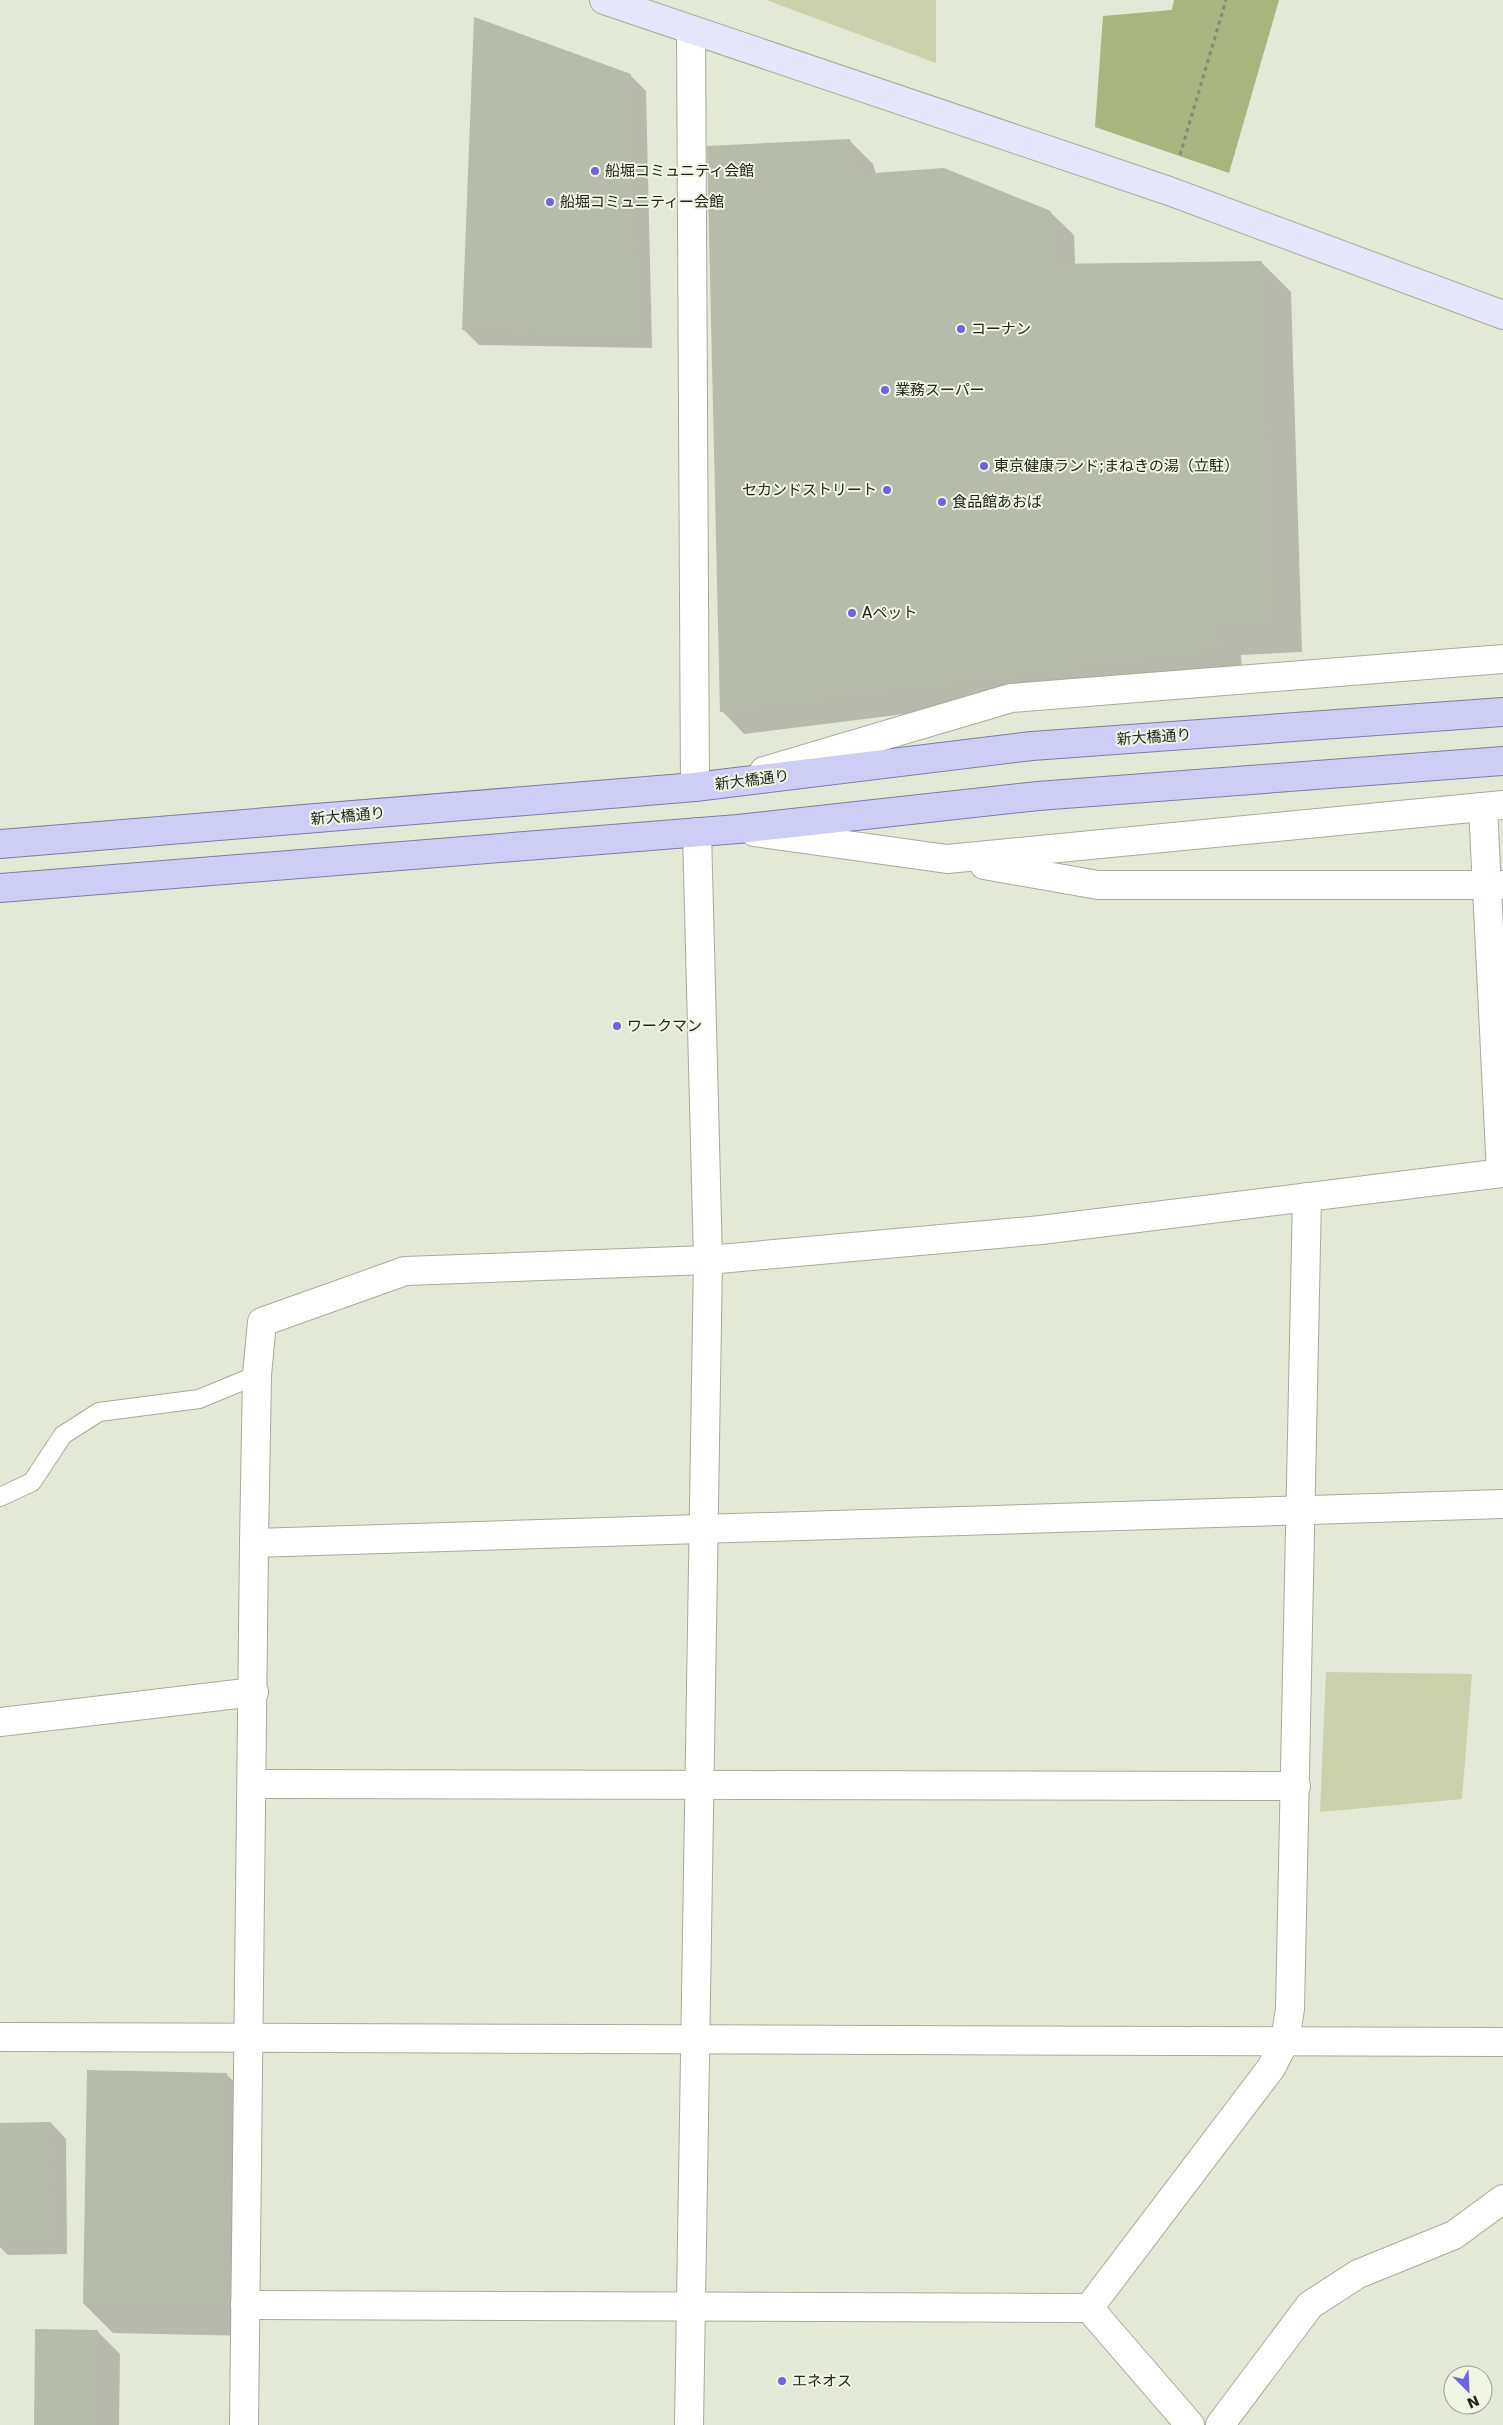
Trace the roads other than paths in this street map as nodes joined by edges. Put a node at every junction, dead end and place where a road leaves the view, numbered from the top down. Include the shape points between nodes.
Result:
1 (604, 0) edge
2 (691, 31) junction
3 (1503, 315) edge
4 (1503, 659) edge
5 (1503, 712) edge
6 (1503, 761) edge
7 (727, 782) junction
8 (696, 787) junction
9 (1493, 806) edge
10 (738, 829) junction
11 (697, 832) junction
12 (0, 844) edge
13 (947, 859) junction
14 (1495, 886) edge
15 (0, 888) edge
16 (1502, 1173) edge
17 (1306, 1197) junction
18 (708, 1260) junction
19 (257, 1375) junction
20 (0, 1497) edge
21 (1503, 1504) edge
22 (1302, 1510) junction
23 (702, 1529) junction
24 (254, 1543) junction
25 (254, 1692) junction
26 (0, 1722) edge
27 (252, 1784) junction
28 (698, 1785) junction
29 (1296, 1786) junction
30 (0, 2037) edge
31 (249, 2039) junction
32 (694, 2040) junction
33 (1285, 2041) junction
34 (1503, 2042) edge
35 (1503, 2200) edge
36 (245, 2305) junction
37 (692, 2305) junction
38 (1088, 2308) junction
39 (244, 2425) edge
40 (689, 2425) edge
41 (1190, 2425) edge
42 (1220, 2425) edge

1 - 2 street
2 - 3 street via 1169,191
2 - 8 street
4 - 7 street via 1011,698
5 - 7 main road, 新大橋通り via 1032,746
6 - 10 main road via 1038,796
7 - 8 main road, 新大橋通り
8 - 12 main road, 新大橋通り
9 - 13 street
9 - 14 street
10 - 11 main road
10 - 13 street
11 - 15 main road
11 - 18 street
13 - 14 street via 1098,885
14 - 16 street
16 - 17 street
17 - 18 street via 1041,1230
17 - 22 street
18 - 19 street via 405,1270 262,1322
18 - 23 street
19 - 20 lane via 199,1399 99,1412 64,1435 32,1482
19 - 24 street
21 - 22 street
22 - 23 street
22 - 29 street
23 - 24 street
23 - 28 street
24 - 25 street
25 - 26 street
25 - 27 street
27 - 28 street
27 - 31 street
28 - 29 street
28 - 32 street
29 - 33 street via 1290,2009
30 - 31 street
31 - 32 street
31 - 36 street
32 - 33 street
32 - 37 street
33 - 34 street
33 - 38 street via 1271,2068
35 - 42 street via 1454,2235 1358,2274 1310,2305
36 - 37 street
36 - 39 street
37 - 38 street
37 - 40 street
38 - 41 street

